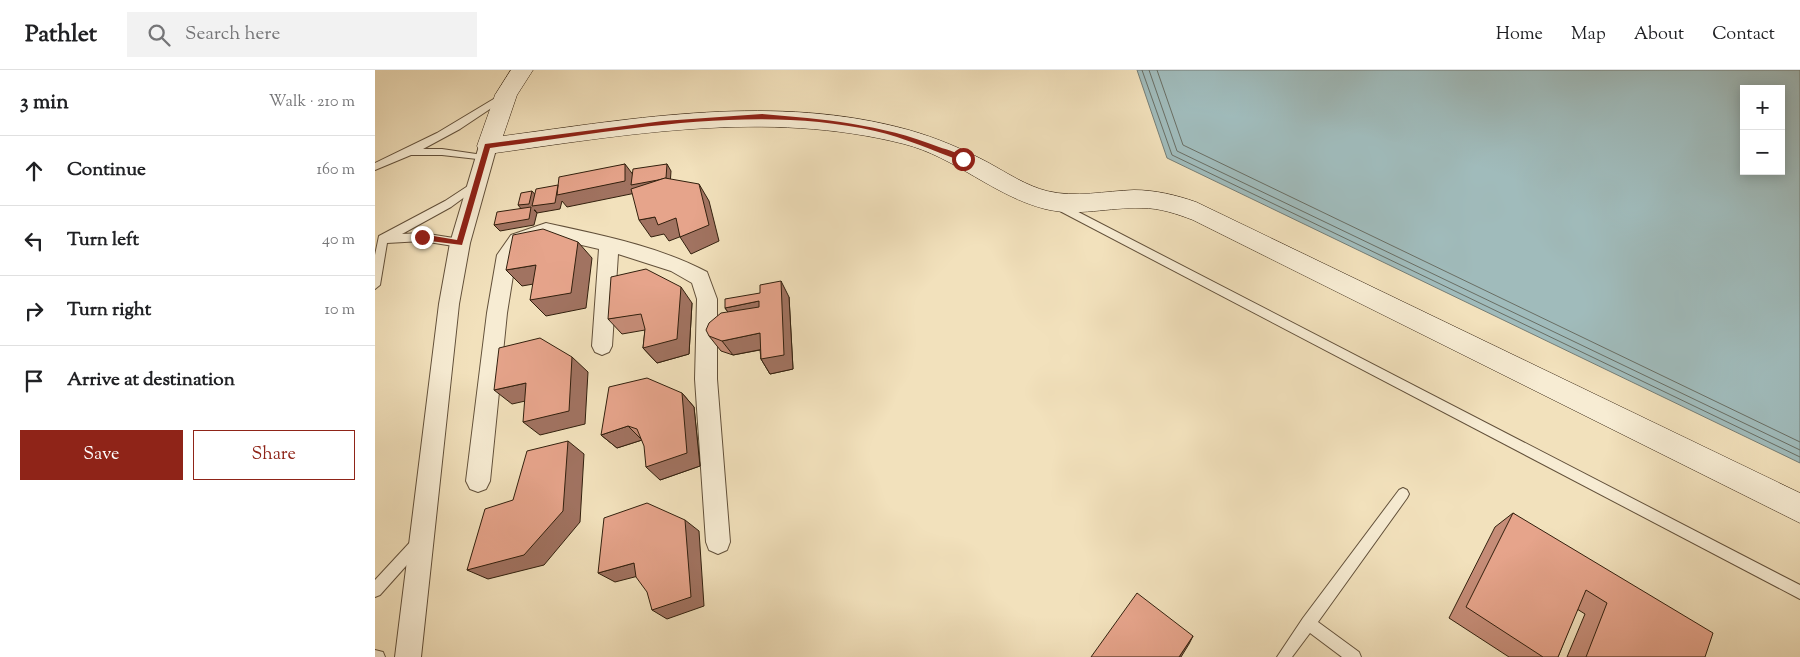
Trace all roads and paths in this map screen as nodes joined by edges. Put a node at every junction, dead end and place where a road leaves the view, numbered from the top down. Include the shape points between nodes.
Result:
1 (522, 70) edge
2 (506, 95) junction
3 (411, 152) junction
4 (485, 152) junction
5 (375, 167) edge
6 (474, 186) junction
7 (1052, 202) junction
8 (379, 241) edge
9 (460, 243) junction
10 (609, 244) junction
11 (375, 285) edge
12 (602, 346) dead end
13 (478, 482) dead end
14 (1403, 494) dead end
15 (1800, 508) edge
16 (423, 536) junction
17 (718, 542) dead end
18 (375, 590) edge
19 (1800, 592) edge
20 (1309, 623) junction
21 (408, 657) edge
22 (1284, 657) edge
23 (1354, 657) edge

1 - 2 main road
2 - 3 lane via 461,126
2 - 4 main road
3 - 4 lane
3 - 5 lane
4 - 6 street
4 - 7 main road via 663,123 762,116 818,120 909,137 963,159 1031,196
6 - 8 lane via 448,204
6 - 9 street
7 - 15 main road via 1143,199 1171,202 1202,214
7 - 19 lane
8 - 9 lane via 422,237
8 - 11 lane
9 - 16 street via 449,304
10 - 12 street
10 - 13 street via 546,230 518,240 507,255 497,313
10 - 17 street via 678,266 700,278 707,299 706,379
14 - 20 lane
16 - 18 lane
16 - 21 street
20 - 22 lane
20 - 23 lane

